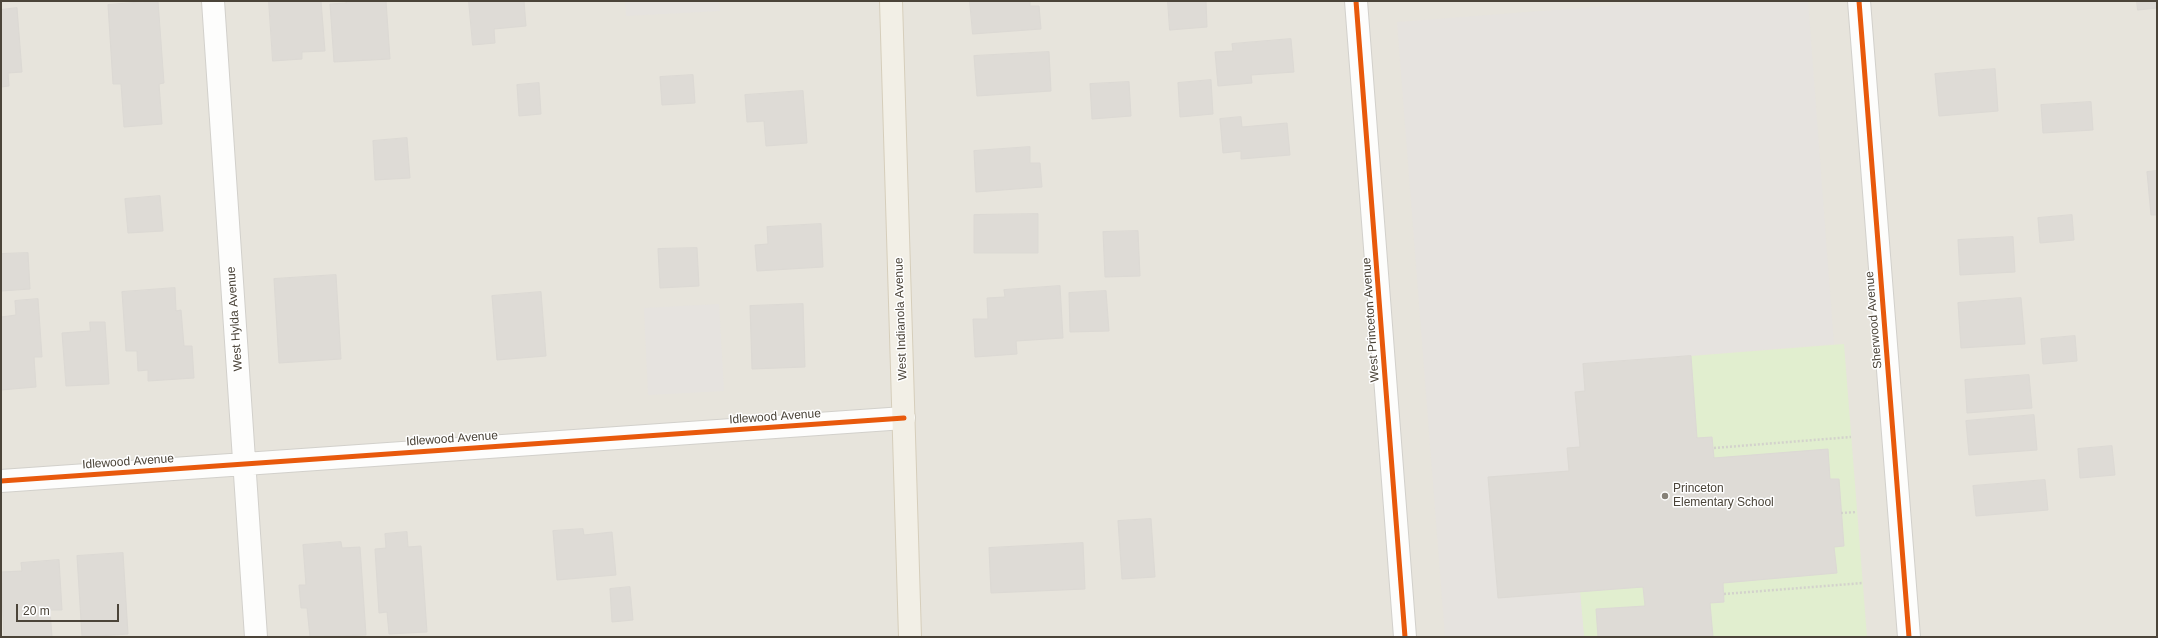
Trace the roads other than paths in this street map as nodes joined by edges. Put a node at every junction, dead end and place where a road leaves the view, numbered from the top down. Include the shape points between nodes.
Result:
1 (213, 1) edge
2 (892, 1) edge
3 (1356, 1) edge
4 (1859, 1) edge
5 (904, 418) junction
6 (244, 464) junction
7 (1, 481) edge
8 (256, 637) edge
9 (910, 637) edge
10 (1405, 637) edge
11 (1909, 637) edge

1 - 6 street, West Hylda Avenue
2 - 5 main road, West Indianola Avenue
3 - 10 street, West Princeton Avenue
4 - 11 street, Sherwood Avenue
5 - 6 street, Idlewood Avenue
5 - 9 main road, West Indianola Avenue
6 - 7 street, Idlewood Avenue
6 - 8 street, West Hylda Avenue

